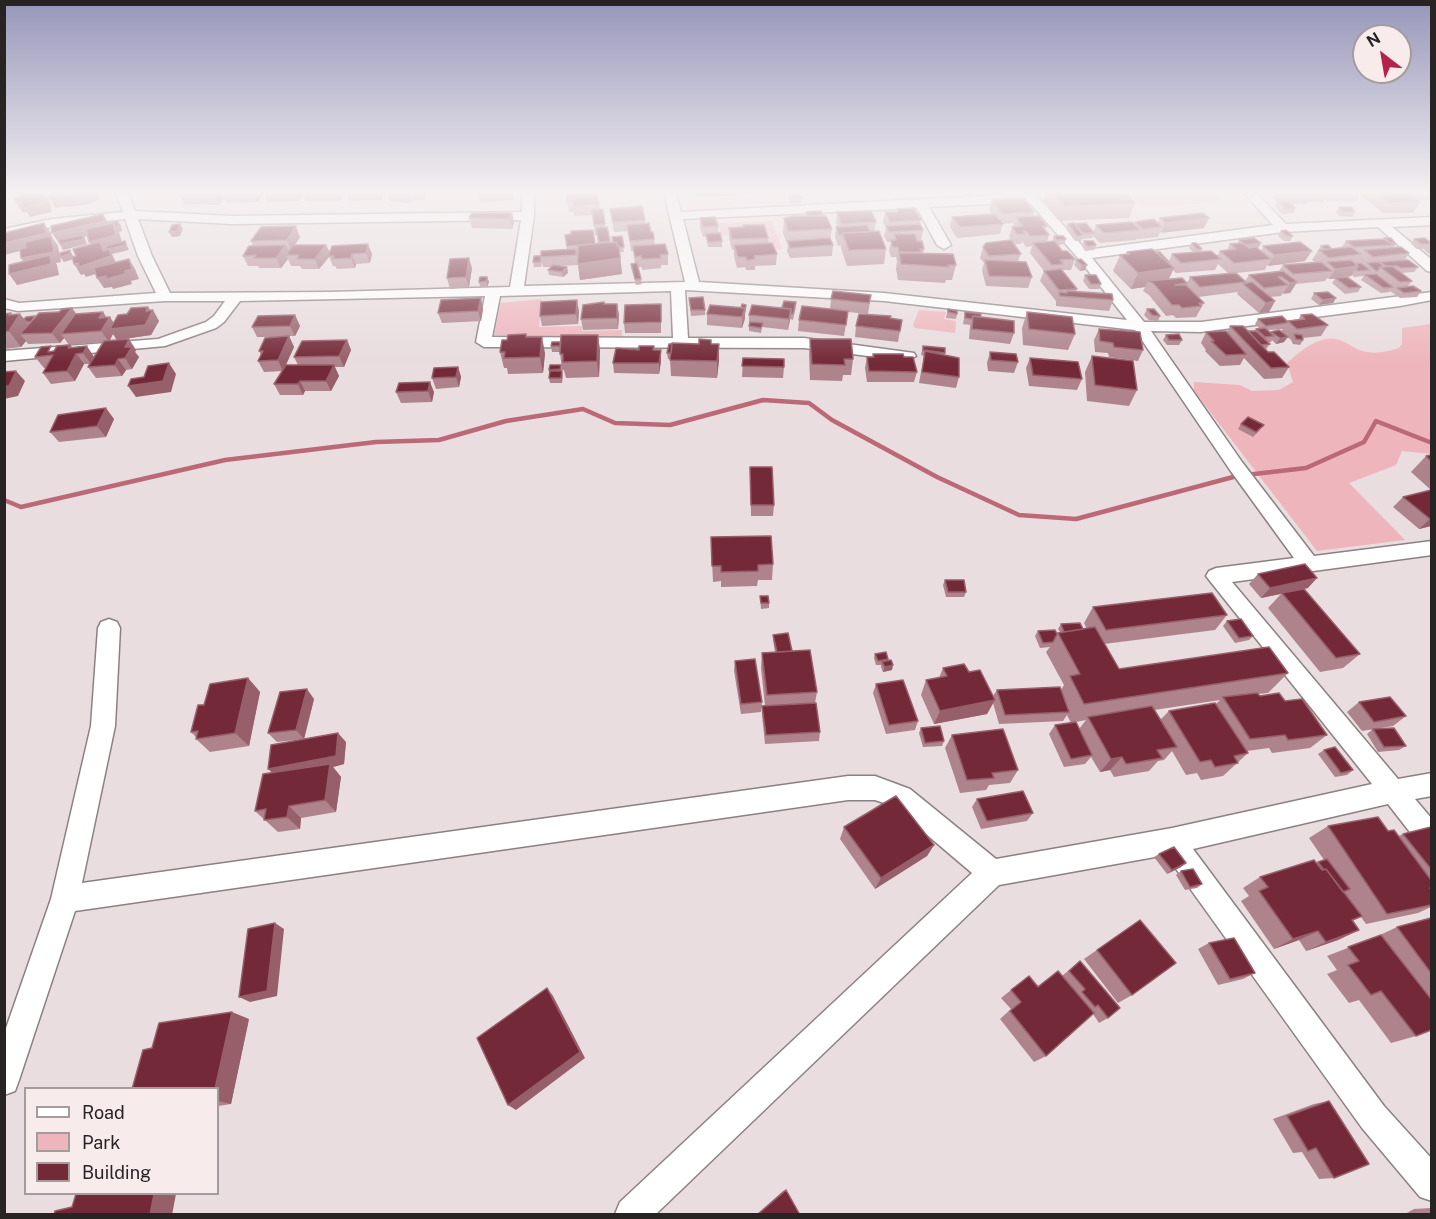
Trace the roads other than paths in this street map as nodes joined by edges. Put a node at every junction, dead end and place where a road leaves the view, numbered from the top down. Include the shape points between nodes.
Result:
1 (144, 250) edge
2 (523, 250) edge
3 (684, 250) edge
4 (1078, 250) edge
5 (1121, 250) edge
6 (1411, 250) edge
7 (1083, 255) junction
8 (1431, 268) edge
9 (678, 286) junction
10 (693, 286) junction
11 (493, 292) junction
12 (516, 292) junction
13 (1431, 296) edge
14 (165, 297) junction
15 (235, 297) junction
16 (4, 303) edge
17 (1140, 326) junction
18 (681, 343) junction
19 (4, 356) edge
20 (908, 356) edge
21 (1431, 548) edge
22 (1309, 564) junction
23 (109, 628) dead end
24 (1431, 784) edge
25 (1393, 791) junction
26 (1431, 840) edge
27 (1172, 841) junction
28 (992, 873) junction
29 (65, 899) junction
30 (4, 1080) edge
31 (1431, 1185) edge
32 (632, 1215) edge

1 - 14 street
2 - 12 street
3 - 10 street
4 - 7 street
5 - 7 street
6 - 8 street
7 - 17 street
9 - 10 street
9 - 12 street
9 - 18 street
10 - 17 street via 884,297
11 - 12 street
11 - 15 street
11 - 18 street via 484,342
13 - 17 street via 1201,327
14 - 15 street
14 - 16 street via 18,307
15 - 19 street via 211,325 159,343
17 - 22 street
18 - 20 street via 804,343
21 - 22 street
22 - 25 street via 1216,576
23 - 29 street via 103,726
24 - 25 street
25 - 26 street
25 - 27 street
27 - 28 street
27 - 31 street via 1373,1117
28 - 29 street via 901,797 875,788 848,788
28 - 32 street
29 - 30 street

